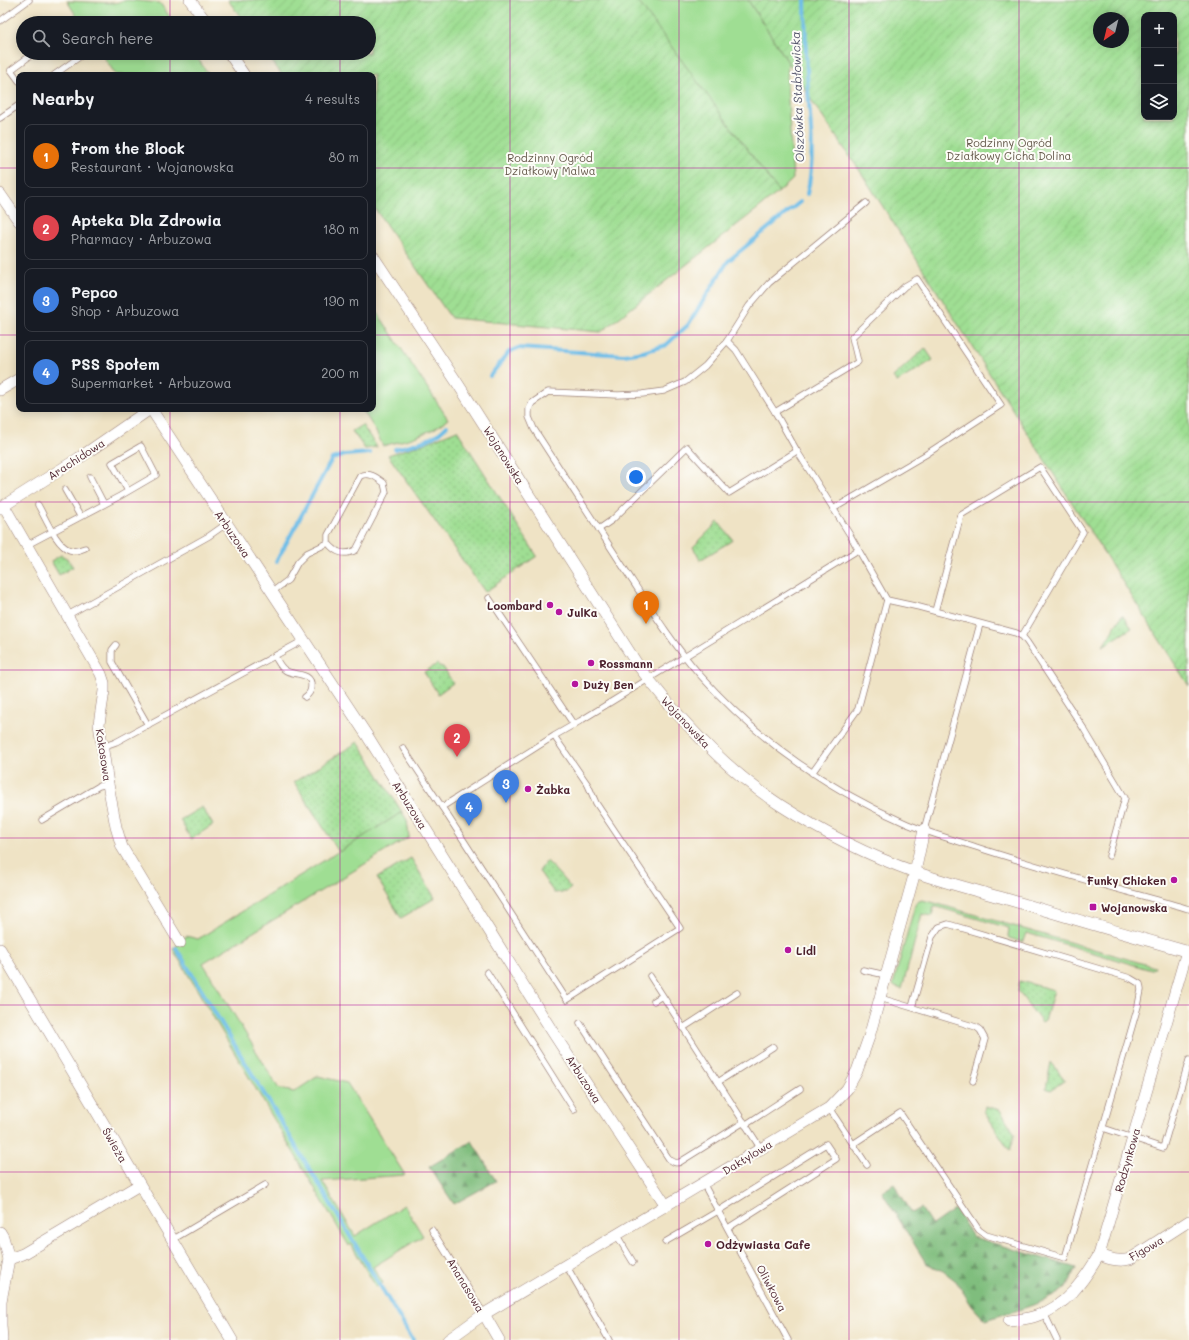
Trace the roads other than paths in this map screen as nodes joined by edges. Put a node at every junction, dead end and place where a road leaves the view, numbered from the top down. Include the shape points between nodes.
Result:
1 (29, 0) edge
2 (190, 0) edge
3 (202, 16) edge
4 (0, 20) edge
5 (25, 60) edge
6 (75, 60) edge
7 (234, 60) edge
8 (58, 72) edge
9 (242, 72) edge
10 (16, 77) edge
11 (16, 107) edge
12 (0, 118) edge
13 (0, 194) edge
14 (866, 203) dead end
15 (16, 217) edge
16 (376, 261) edge
17 (727, 341) junction
18 (16, 381) edge
19 (0, 390) edge
20 (147, 412) edge
21 (153, 412) edge
22 (775, 412) junction
23 (797, 451) junction
24 (90, 477) dead end
25 (64, 490) dead end
26 (128, 491) junction
27 (104, 504) junction
28 (38, 505) dead end
29 (2, 507) edge
30 (833, 509) junction
31 (80, 516) junction
32 (226, 524) junction
33 (599, 530) junction
34 (53, 531) junction
35 (328, 543) junction
36 (27, 545) junction
37 (85, 548) dead end
38 (858, 550) junction
39 (272, 592) junction
40 (489, 598) dead end
41 (887, 600) junction
42 (934, 611) junction
43 (68, 615) junction
44 (980, 624) junction
45 (1022, 636) junction
46 (304, 640) junction
47 (116, 645) dead end
48 (684, 656) junction
49 (275, 657) junction
50 (648, 679) junction
51 (305, 697) dead end
52 (148, 725) junction
53 (574, 725) junction
54 (554, 736) junction
55 (102, 747) junction
56 (403, 748) dead end
57 (812, 773) junction
58 (108, 784) junction
59 (442, 807) junction
60 (42, 820) dead end
61 (924, 830) junction
62 (1108, 856) dead end
63 (915, 872) junction
64 (1189, 909) edge
65 (180, 943) dead end
66 (0, 949) edge
67 (1188, 950) edge
68 (862, 970) dead end
69 (486, 972) dead end
70 (886, 975) junction
71 (650, 976) dead end
72 (737, 993) dead end
73 (662, 996) junction
74 (880, 998) junction
75 (654, 1001) dead end
76 (912, 1007) junction
77 (580, 1023) dead end
78 (683, 1028) junction
79 (772, 1048) dead end
80 (1189, 1060) edge
81 (973, 1081) dead end
82 (718, 1082) junction
83 (800, 1090) dead end
84 (829, 1108) junction
85 (574, 1110) dead end
86 (745, 1123) junction
87 (1103, 1128) junction
88 (1133, 1138) junction
89 (853, 1144) junction
90 (761, 1149) junction
91 (867, 1165) dead end
92 (703, 1183) junction
93 (139, 1185) junction
94 (265, 1185) dead end
95 (666, 1204) junction
96 (718, 1211) junction
97 (1189, 1222) edge
98 (728, 1228) junction
99 (432, 1230) dead end
100 (0, 1232) edge
101 (616, 1234) junction
102 (172, 1240) junction
103 (665, 1242) dead end
104 (1099, 1255) junction
105 (9, 1259) junction
106 (633, 1262) dead end
107 (566, 1266) junction
108 (1044, 1313) junction
109 (484, 1314) junction
110 (1009, 1321) dead end
111 (2, 1340) edge
112 (232, 1340) edge
113 (448, 1340) edge
114 (499, 1340) edge
115 (610, 1340) edge
116 (788, 1340) edge
117 (1057, 1340) edge

1 - 4 lane
2 - 3 street
5 - 10 lane via 11,70
6 - 8 lane
7 - 9 street
11 - 12 lane
13 - 15 street
14 - 17 lane via 769,282 749,306
16 - 50 street, Wojanowska
17 - 22 lane via 736,350
17 - 33 lane via 705,366 685,382 664,391 618,395 548,392 532,403 529,408 534,429
18 - 19 street
20 - 29 street, Arachidowa
21 - 32 street, Arbuzowa
22 - 23 lane
22 - 30 lane via 858,362 852,337 906,286 917,279 1001,405 925,455
23 - 30 lane
23 - 33 lane via 729,493 687,447
24 - 27 lane
25 - 31 lane
26 - 26 lane via 112,463 141,446 156,475
26 - 27 lane
27 - 31 lane
28 - 34 lane
29 - 36 street, Kokosowa
30 - 38 lane
31 - 34 lane
32 - 39 street, Arbuzowa
32 - 43 lane
33 - 48 lane
34 - 36 lane
34 - 37 lane via 59,543 68,550 77,551
35 - 35 lane via 328,535 360,476 374,475 384,483 386,492 356,550 341,554
35 - 39 lane via 307,553 298,562 288,580
36 - 43 street, Kokosowa
38 - 41 lane
38 - 48 lane
39 - 46 street, Arbuzowa
40 - 53 lane
41 - 42 lane
41 - 57 lane via 858,709
42 - 44 lane
42 - 45 lane via 961,515 1040,467 1083,532
43 - 55 street, Kokosowa via 104,683 99,724
44 - 45 lane
44 - 61 lane
45 - 62 lane via 1125,798
46 - 49 lane
46 - 95 street, Arbuzowa via 368,737 552,1031
47 - 52 lane via 112,650 112,662
48 - 50 lane
48 - 57 lane via 723,700 768,740
49 - 51 lane via 285,671 300,673 309,679 311,687
49 - 52 lane
50 - 53 lane
50 - 63 street, Wojanowska via 665,701 709,747 779,804 853,847
52 - 55 lane
53 - 54 lane
54 - 59 lane
54 - 59 lane via 680,928 567,1000
55 - 58 street, Kokosowa
56 - 59 lane
57 - 61 lane via 875,809
58 - 60 lane via 100,786
58 - 65 street, Kokosowa via 122,847
61 - 63 street, Daktylowa
61 - 64 lane via 1013,860
63 - 67 street, Wojanowska
63 - 70 street, Daktylowa
66 - 93 street, Świeża
67 - 88 street, Rodzynkowa
68 - 70 lane
69 - 85 lane
70 - 74 street, Daktylowa
71 - 73 lane
72 - 78 lane
73 - 75 lane
73 - 78 lane
74 - 76 lane
74 - 84 street, Daktylowa via 857,1071 847,1089
76 - 81 lane via 976,1027 984,1034 985,1039
76 - 87 lane via 932,936 943,924 1135,980 1140,984 1140,996
77 - 86 lane via 672,1162 680,1162
78 - 82 lane
79 - 82 lane
80 - 88 lane via 1163,1148
82 - 86 lane
83 - 86 lane
84 - 89 lane
84 - 90 street, Daktylowa
86 - 90 lane
87 - 88 lane
87 - 89 lane via 1065,1258 979,1230 900,1113
88 - 104 street, Rodzynkowa
89 - 91 lane
90 - 92 street, Daktylowa
92 - 95 street, Daktylowa
92 - 96 lane, Oliwkowa
93 - 102 street, Świeża
93 - 105 street via 23,1254
94 - 102 lane
95 - 101 street, Daktylowa
96 - 98 lane, Oliwkowa
96 - 98 lane via 826,1144 836,1160
96 - 103 lane
97 - 104 street, Figowa via 1130,1259 1116,1261
98 - 116 lane, Oliwkowa
99 - 109 lane, Ananasowa
100 - 105 street
101 - 106 lane
101 - 107 street, Daktylowa
102 - 112 street, Świeża
104 - 108 street, Rodzynkowa via 1076,1289
105 - 111 street via 1,1301
107 - 109 street, Daktylowa
107 - 115 lane
108 - 110 street, Rodzynkowa
108 - 117 lane
109 - 113 street, Daktylowa
109 - 114 street, Ananasowa

